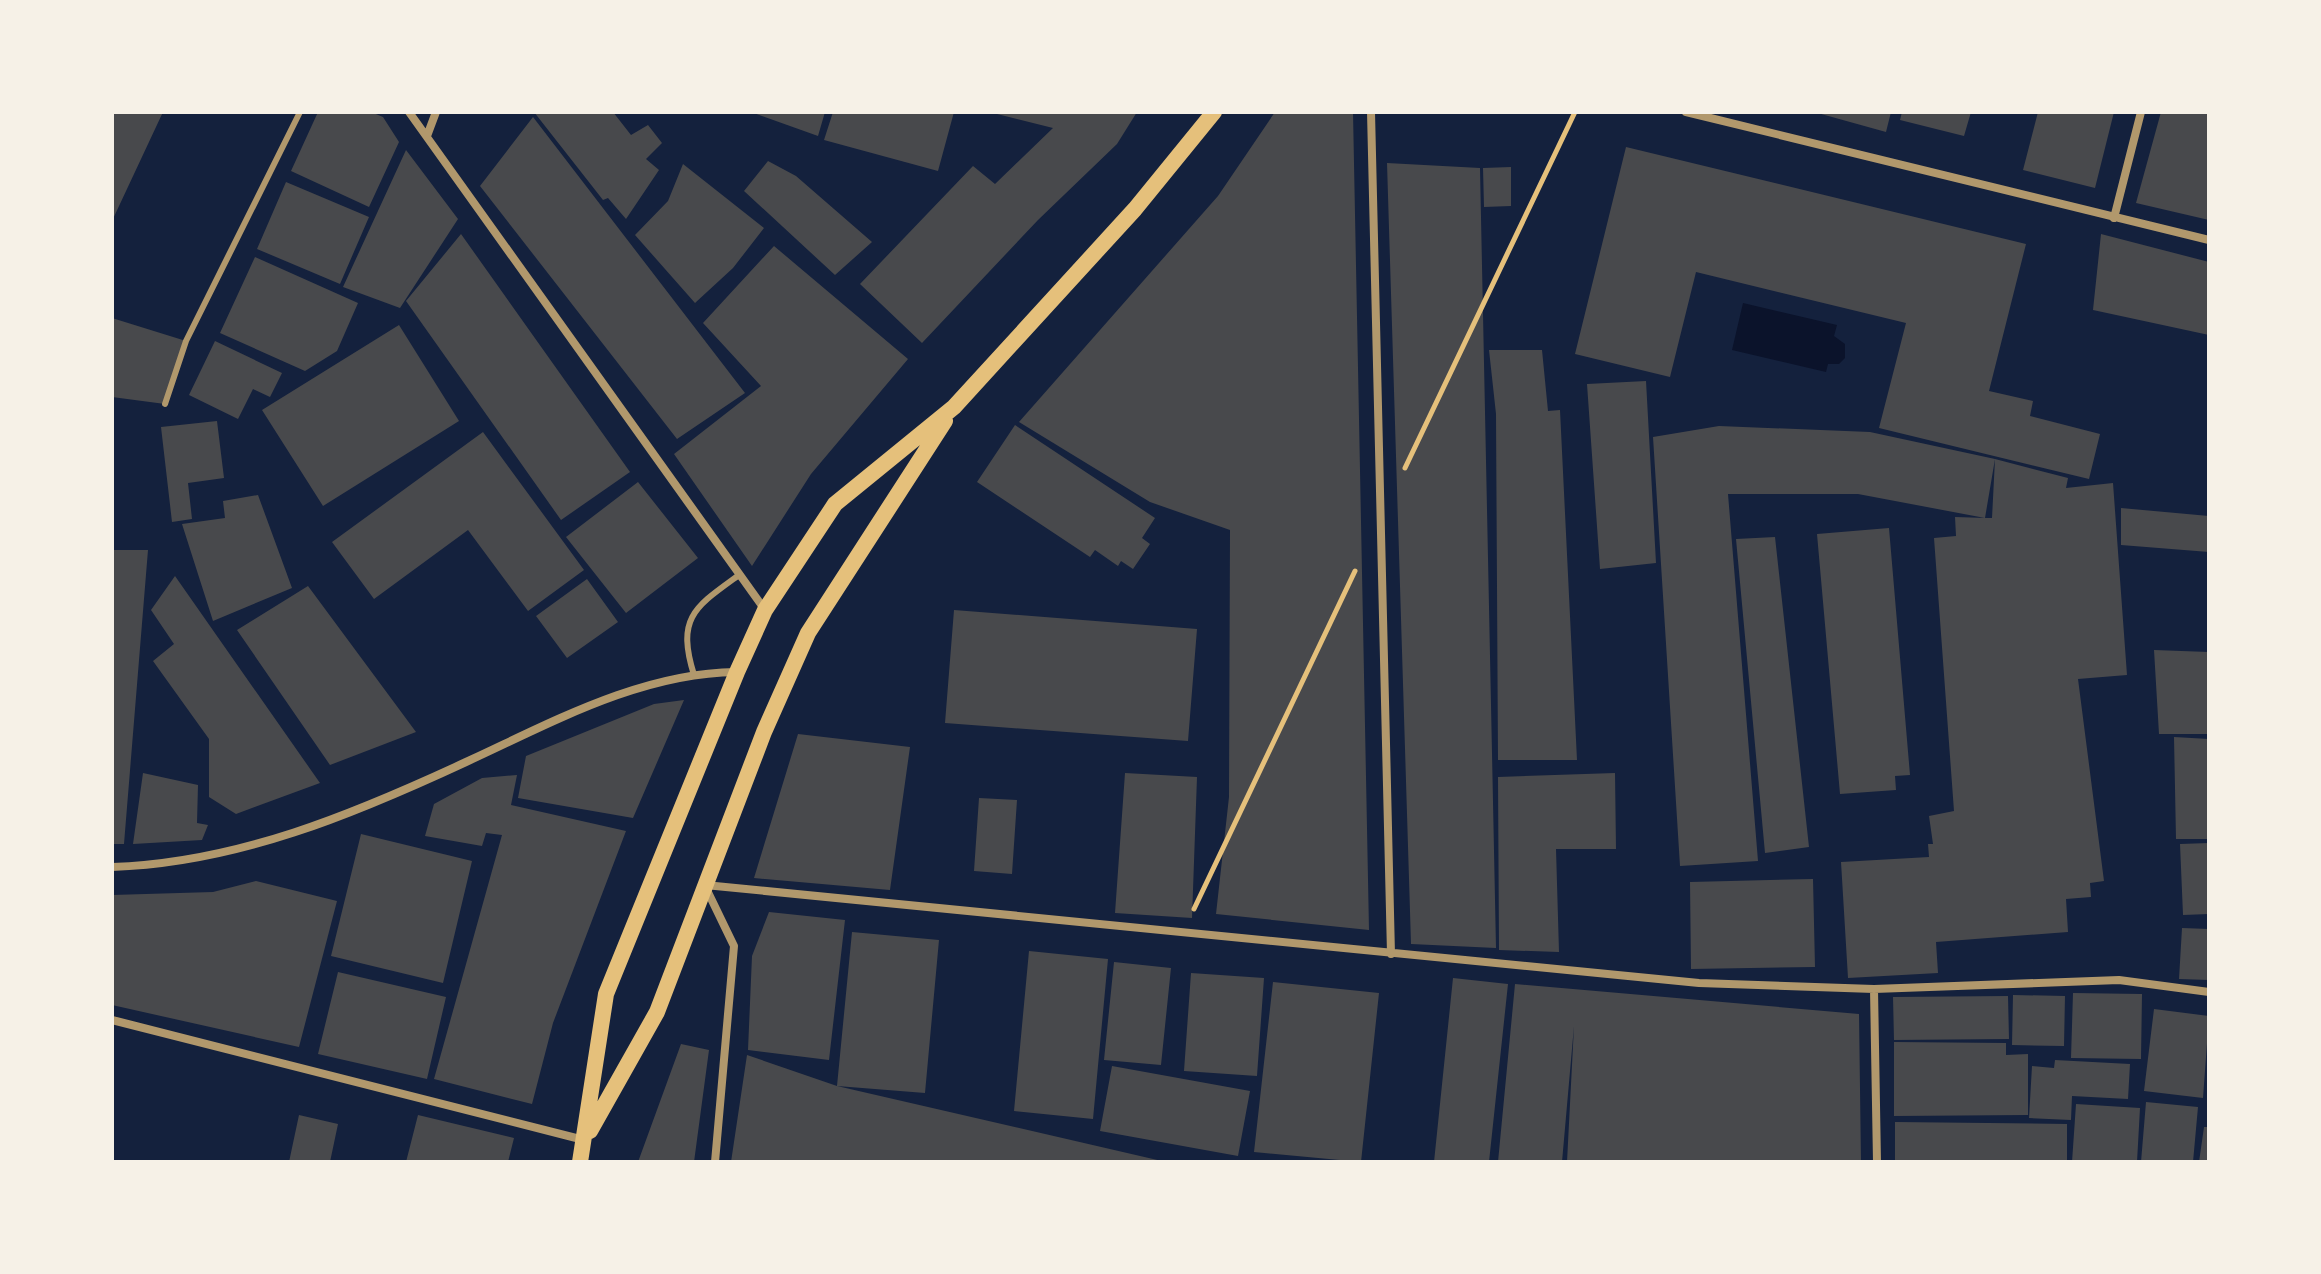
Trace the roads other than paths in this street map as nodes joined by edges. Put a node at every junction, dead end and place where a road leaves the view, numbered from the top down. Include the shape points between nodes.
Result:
1 (300, 112) edge
2 (409, 112) edge
3 (436, 112) edge
4 (1214, 112) edge
5 (1371, 112) edge
6 (1686, 112) edge
7 (2141, 112) edge
8 (427, 136) junction
9 (2114, 218) junction
10 (2209, 240) edge
11 (165, 404) dead end
12 (954, 407) junction
13 (739, 575) junction
14 (765, 610) junction
15 (737, 672) junction
16 (694, 675) junction
17 (112, 867) edge
18 (705, 885) junction
19 (1391, 954) junction
20 (1874, 989) junction
21 (2209, 992) edge
22 (112, 1020) edge
23 (585, 1140) junction
24 (580, 1162) edge
25 (715, 1162) edge
26 (1877, 1162) edge

1 - 11 lane via 186,341
2 - 8 street
3 - 8 street
4 - 12 main road via 1135,209
5 - 19 street
6 - 9 street
7 - 9 street
8 - 13 street
9 - 10 street
12 - 14 main road via 835,504
12 - 18 main road via 808,633
13 - 14 street
13 - 16 lane via 696,607 685,644
14 - 15 main road
15 - 16 street
15 - 23 main road via 606,994
16 - 17 street via 569,714 305,831 169,865
18 - 19 street
18 - 23 main road via 657,1012
18 - 25 street via 734,946
19 - 20 street via 1699,983
20 - 21 street via 2119,980
20 - 26 street
22 - 23 street
23 - 24 main road

